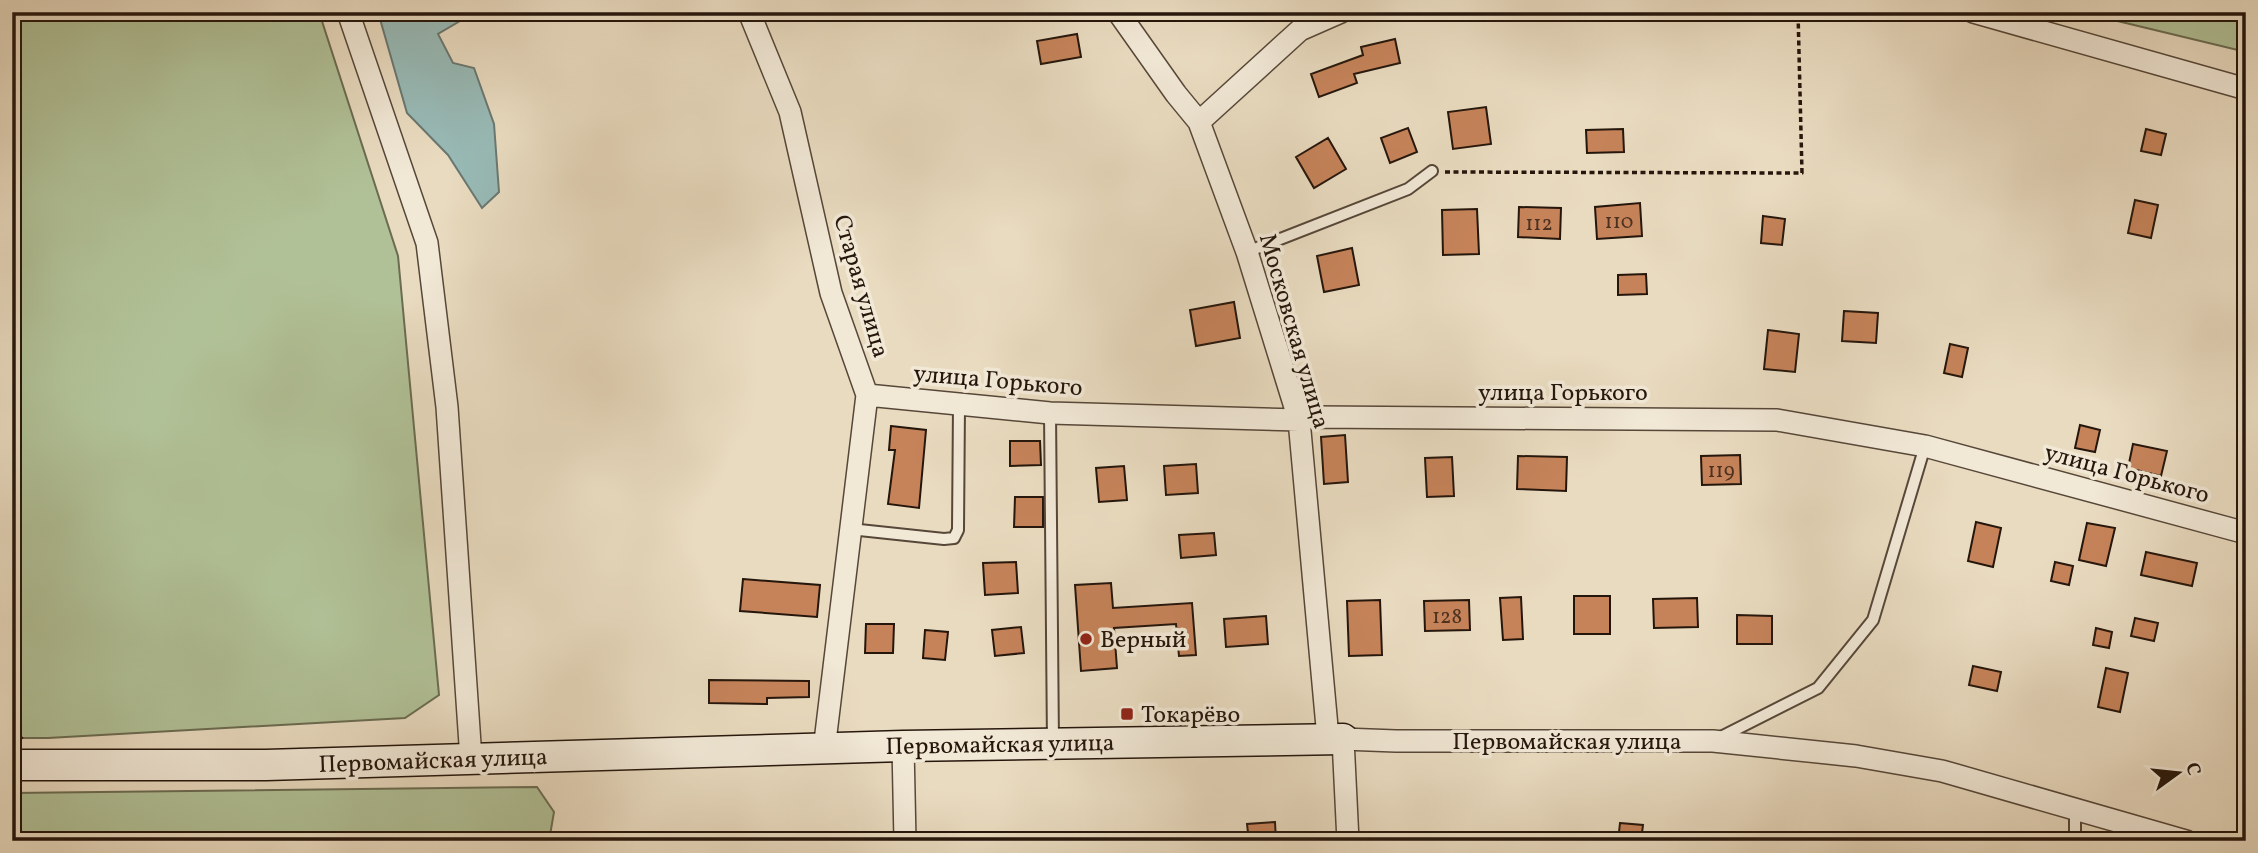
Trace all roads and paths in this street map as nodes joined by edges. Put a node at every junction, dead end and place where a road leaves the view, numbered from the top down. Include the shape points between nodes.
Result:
1 (348, 12) edge
2 (749, 12) edge
3 (1118, 12) edge
4 (1341, 12) edge
5 (1798, 12) edge
6 (1973, 12) edge
7 (1306, 21) edge
8 (2246, 89) edge
9 (1199, 122) junction
10 (1432, 172) joint
11 (1247, 253) junction
12 (867, 395) junction
13 (959, 405) junction
14 (1050, 413) junction
15 (1298, 420) junction
16 (1925, 446) junction
17 (850, 529) junction
18 (2246, 533) edge
19 (1336, 738) junction
20 (1713, 741) junction
21 (1054, 743) junction
22 (903, 746) junction
23 (824, 750) junction
24 (471, 759) junction
25 (12, 765) edge
26 (2075, 808) junction
27 (905, 841) edge
28 (1348, 841) edge
29 (2075, 841) edge
30 (2186, 841) edge

1 - 24 street via 427,243 447,407
2 - 12 street, Старая улица via 790,112 831,293
3 - 9 street, Московская улица
4 - 7 street
5 - 10 path via 1802,173
6 - 8 street
7 - 9 street
9 - 11 street, Московская улица
10 - 11 lane via 1408,189
11 - 15 street, Московская улица
12 - 13 street, улица Горького
12 - 17 street, Старая улица
13 - 14 street, улица Горького
13 - 17 lane via 958,530 954,538
14 - 15 street, улица Горького
14 - 21 lane
15 - 16 street, улица Горького via 1313,416 1777,420
15 - 19 street, Московская улица
16 - 18 street, улица Горького
16 - 20 lane via 1873,620 1818,688
17 - 23 street, Старая улица
19 - 20 street, Первомайская улица
19 - 21 street, Первомайская улица
19 - 28 street, Московская улица
20 - 26 street, Первомайская улица via 1856,756 1942,771
21 - 22 street, Первомайская улица
22 - 23 street, Первомайская улица
22 - 27 street
23 - 24 street, Первомайская улица
24 - 25 street, Первомайская улица
26 - 29 lane
26 - 30 street, Первомайская улица

